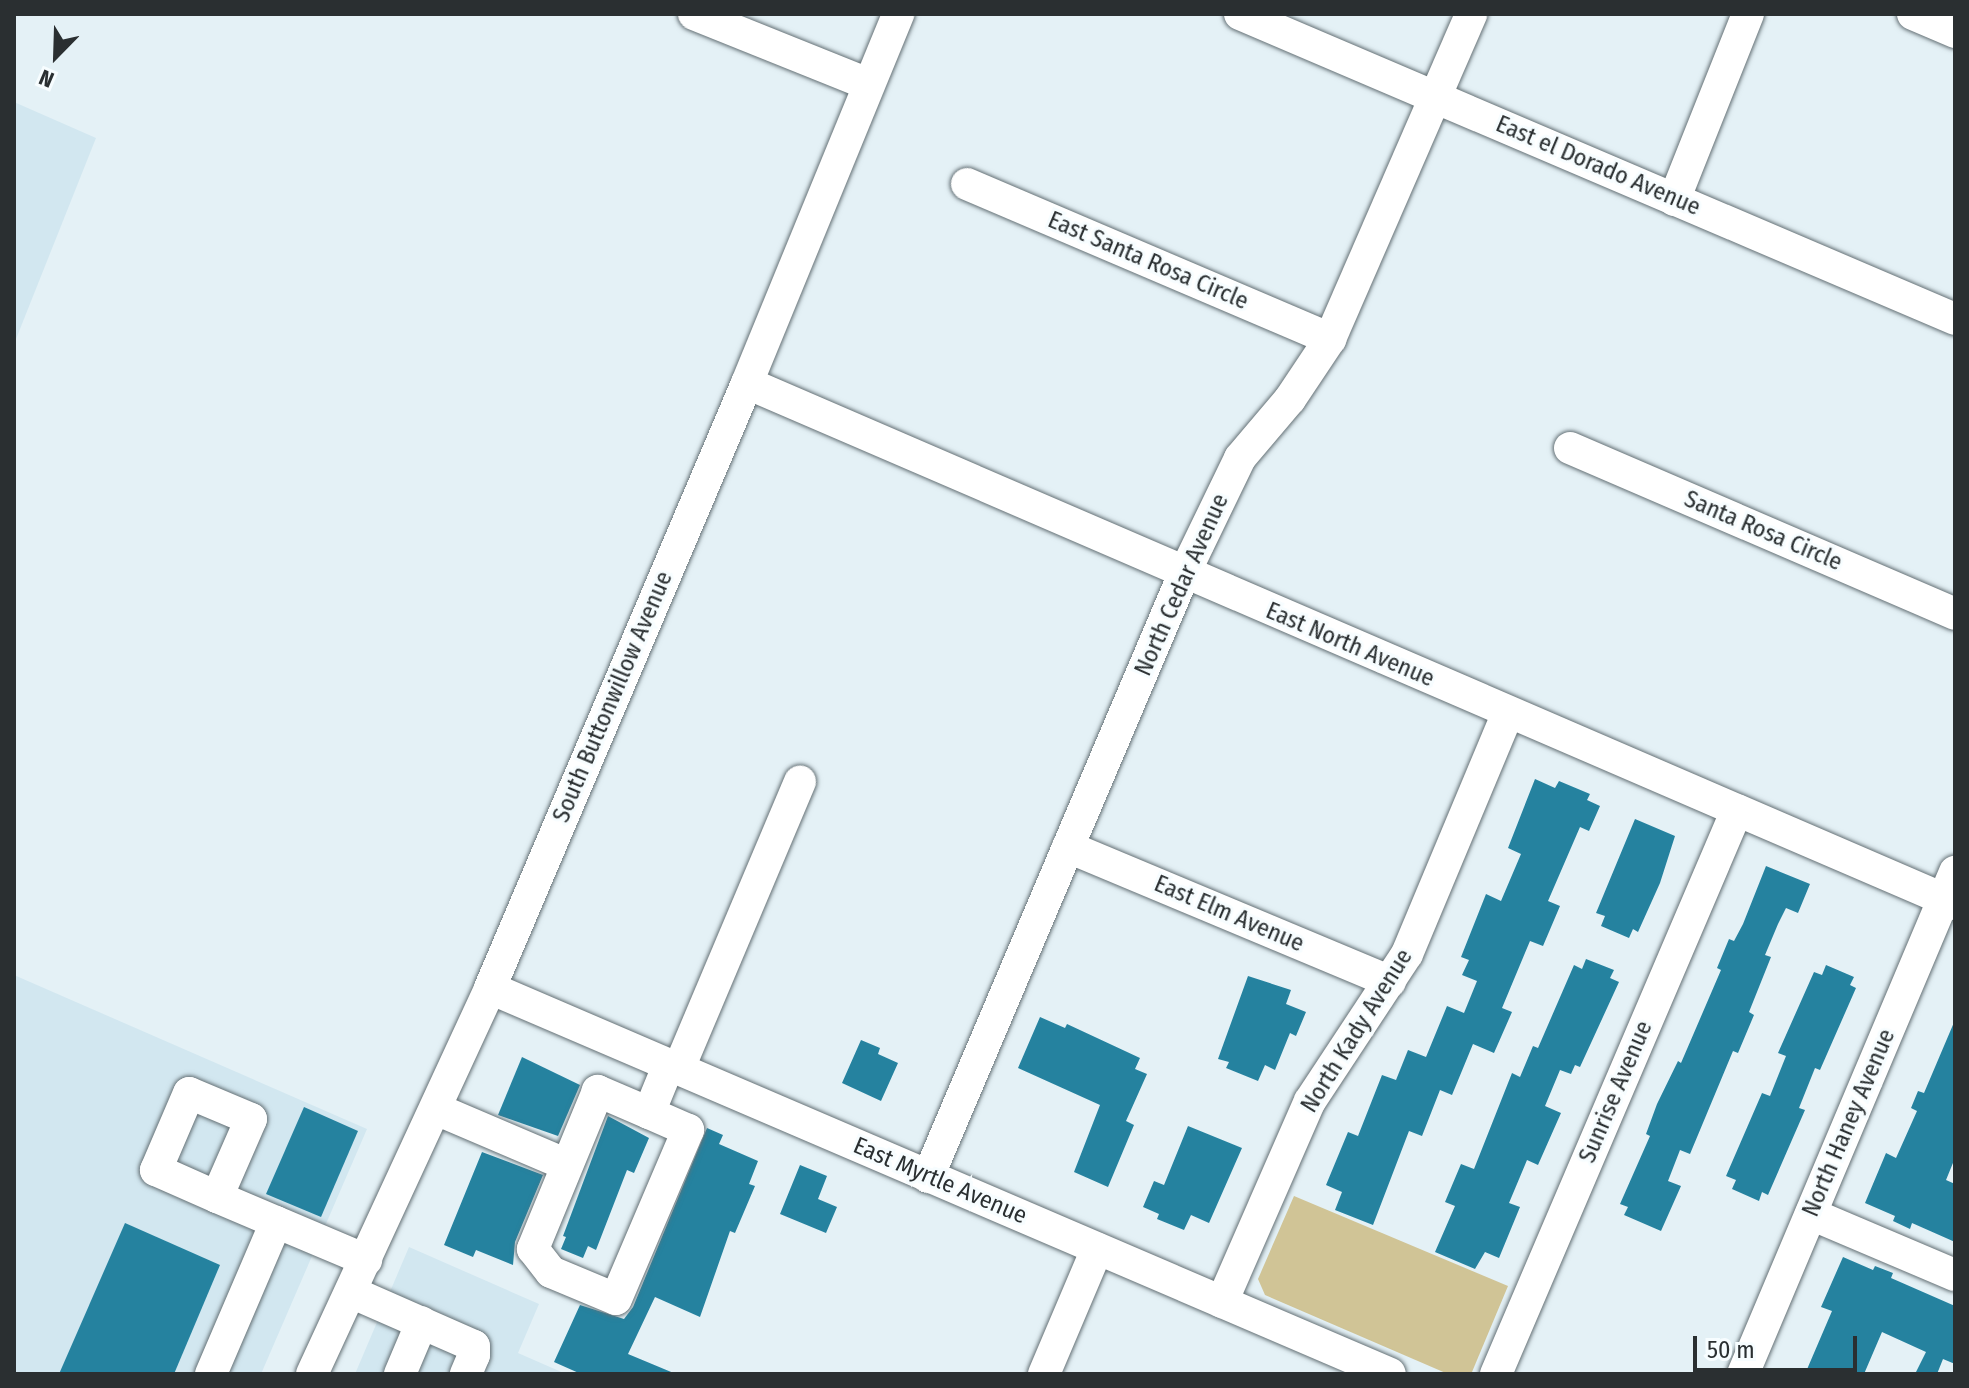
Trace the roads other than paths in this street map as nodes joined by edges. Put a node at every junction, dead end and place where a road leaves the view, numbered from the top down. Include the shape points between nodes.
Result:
1 (694, 14) edge
2 (898, 14) edge
3 (1240, 14) edge
4 (1471, 14) edge
5 (1748, 14) edge
6 (1913, 14) edge
7 (1955, 32) edge
8 (868, 84) junction
9 (1436, 96) junction
10 (967, 184) dead end
11 (1674, 200) junction
12 (1955, 319) edge
13 (1330, 339) junction
14 (747, 383) junction
15 (1570, 448) dead end
16 (1184, 574) junction
17 (1955, 614) edge
18 (1508, 713) junction
19 (800, 782) dead end
20 (1737, 810) junction
21 (1068, 847) junction
22 (1951, 892) edge
23 (1390, 982) junction
24 (490, 988) junction
25 (674, 1066) junction
26 (436, 1109) junction
27 (649, 1113) junction
28 (567, 1165) junction
29 (928, 1177) junction
30 (217, 1197) dead end
31 (1811, 1214) junction
32 (276, 1222) junction
33 (1097, 1249) junction
34 (366, 1260) junction
35 (1955, 1275) edge
36 (351, 1292) junction
37 (1222, 1302) junction
38 (422, 1322) junction
39 (1380, 1372) edge
40 (211, 1374) edge
41 (312, 1374) edge
42 (400, 1374) edge
43 (466, 1374) edge
44 (1044, 1374) edge
45 (1496, 1374) edge
46 (1743, 1374) edge

1 - 8 street
2 - 8 street, South Buttonwillow Avenue
3 - 9 street, East el Dorado Avenue
4 - 9 street, North Cedar Avenue
5 - 11 street
6 - 7 street
8 - 14 street, South Buttonwillow Avenue
9 - 11 street, East el Dorado Avenue
9 - 13 street, North Cedar Avenue
10 - 13 street, East Santa Rosa Circle
11 - 12 street, East el Dorado Avenue
13 - 16 street, North Cedar Avenue via 1290,399 1240,458
14 - 16 street, East North Avenue
14 - 24 street, South Buttonwillow Avenue
15 - 17 street, Santa Rosa Circle
16 - 18 street, East North Avenue
16 - 21 street, North Cedar Avenue
18 - 20 street, East North Avenue
18 - 23 street, North Kady Avenue via 1407,954
19 - 25 street
20 - 22 street, East North Avenue
20 - 45 street, Sunrise Avenue
21 - 23 street, East Elm Avenue
21 - 29 street, North Cedar Avenue
22 - 31 street, North Haney Avenue
23 - 37 street, North Kady Avenue via 1310,1101
24 - 25 street, East Myrtle Avenue
24 - 26 street, South Buttonwillow Avenue
25 - 27 street
25 - 29 street, East Myrtle Avenue
26 - 28 street
26 - 34 street, South Buttonwillow Avenue
27 - 28 street via 598,1091
27 - 28 street via 688,1130 616,1299 551,1272 533,1249
29 - 33 street, East Myrtle Avenue
30 - 32 street
31 - 35 street
31 - 46 street, North Haney Avenue
32 - 34 street
32 - 40 street
33 - 37 street, East Myrtle Avenue
33 - 44 street
34 - 36 street, South Buttonwillow Avenue
36 - 38 street
36 - 41 street, South Buttonwillow Avenue
37 - 39 street, East Myrtle Avenue
38 - 42 street
38 - 43 street via 474,1346

